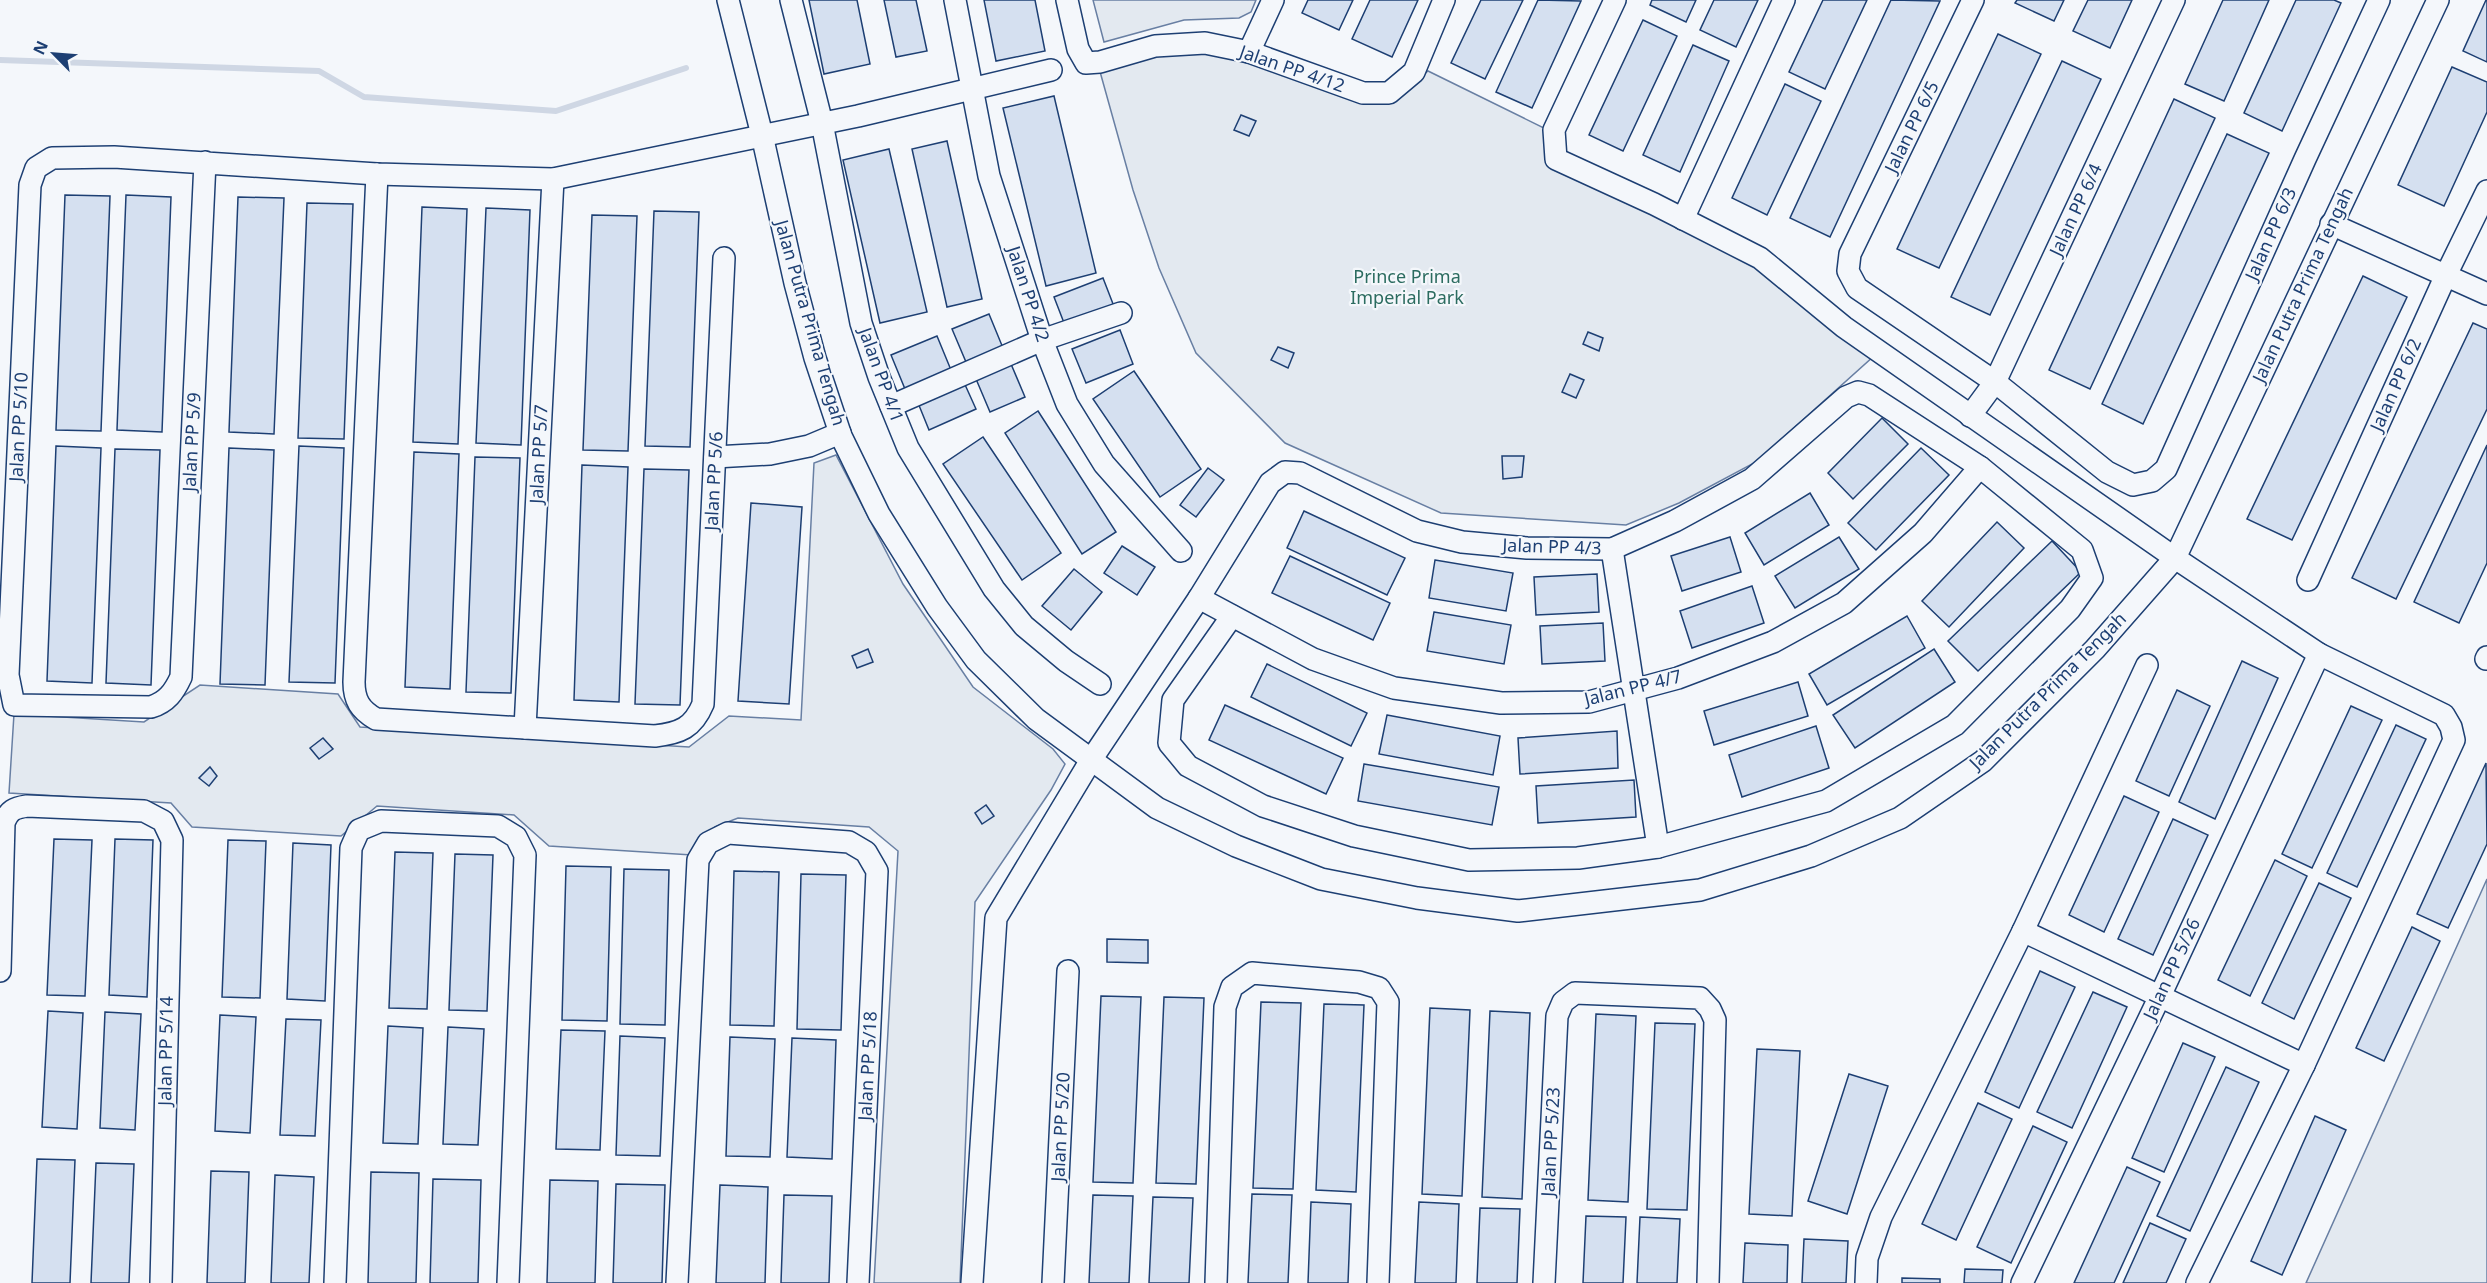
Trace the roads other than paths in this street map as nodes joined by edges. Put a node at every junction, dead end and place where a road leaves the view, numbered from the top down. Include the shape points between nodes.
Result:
1 (728, 0) edge
2 (791, 0) edge
3 (955, 0) edge
4 (1067, 0) edge
5 (1274, 0) edge
6 (1444, 0) edge
7 (1615, 0) edge
8 (1784, 0) edge
9 (1973, 0) edge
10 (2174, 0) edge
11 (2379, 0) edge
12 (2438, 0) edge
13 (1248, 52) junction
14 (1052, 70) dead end
15 (971, 89) junction
16 (822, 123) junction
17 (762, 135) junction
18 (205, 162) junction
19 (376, 174) junction
20 (553, 179) junction
21 (2487, 191) edge
22 (1683, 219) junction
23 (2331, 224) junction
24 (724, 258) dead end
25 (2446, 275) junction
26 (2487, 294) edge
27 (1121, 313) dead end
28 (1042, 340) junction
29 (1995, 382) junction
30 (891, 406) junction
31 (1970, 416) junction
32 (840, 433) junction
33 (715, 457) junction
34 (1980, 467) junction
35 (1612, 549) junction
36 (1181, 551) dead end
37 (2175, 558) junction
38 (2308, 580) dead end
39 (1198, 598) junction
40 (1232, 616) junction
41 (2319, 654) junction
42 (2147, 665) dead end
43 (1100, 684) dead end
44 (1633, 690) junction
45 (14, 705) joint
46 (525, 728) junction
47 (1091, 760) junction
48 (1658, 847) junction
49 (2023, 931) junction
50 (0, 971) edge
51 (1068, 971) dead end
52 (2160, 996) junction
53 (2304, 1065) junction
54 (161, 1283) edge
55 (336, 1283) edge
56 (508, 1283) edge
57 (677, 1283) edge
58 (858, 1283) edge
59 (972, 1283) edge
60 (1053, 1283) edge
61 (1216, 1283) edge
62 (1378, 1283) edge
63 (1544, 1283) edge
64 (1708, 1283) edge
65 (1866, 1283) edge
66 (2022, 1283) edge
67 (2197, 1283) edge

1 - 17 street, Jalan Putra Prima Tengah
2 - 16 street, Jalan PP 4/1
3 - 15 street, Jalan PP 4/2
4 - 13 street, Jalan PP 4/12 via 1078,49 1086,63 1155,46 1205,43
5 - 13 street
6 - 13 street, Jalan PP 4/12 via 1414,72 1389,93 1363,93
7 - 22 street via 1554,130 1556,159
8 - 22 street
9 - 29 street, Jalan PP 6/5 via 1850,254 1848,272 1857,288
10 - 29 street, Jalan PP 6/4
11 - 29 street, Jalan PP 6/3 via 2166,469 2152,481 2133,485 2107,472
12 - 23 street, Jalan Putra Prima Tengah
14 - 15 street
15 - 16 street
15 - 28 street, Jalan PP 4/2 via 989,176
16 - 17 street
16 - 30 street, Jalan PP 4/1 via 861,323
17 - 20 street
17 - 32 street, Jalan Putra Prima Tengah via 795,283
18 - 19 street
18 - 45 street, Jalan PP 5/9 via 181,677 162,704
18 - 45 street, Jalan PP 5/10 via 52,158 36,168 30,185 8,675
19 - 20 street
19 - 46 street via 354,695 365,713 376,719
20 - 46 street, Jalan PP 5/7
21 - 25 street, Jalan PP 6/2
22 - 31 street via 1760,258 1844,327
23 - 25 street
23 - 37 street, Jalan Putra Prima Tengah
24 - 33 street, Jalan PP 5/6
25 - 26 street
25 - 38 street, Jalan PP 6/2
27 - 28 street
28 - 30 street
28 - 36 street, Jalan PP 4/2 via 1067,404 1104,464
29 - 31 street, Jalan PP 6/4
30 - 43 street, Jalan PP 4/1 via 908,448 994,589 1024,626
31 - 37 street
32 - 33 street via 809,446 771,454
32 - 47 street, Jalan Putra Prima Tengah via 879,514 937,607 976,660 1036,719
33 - 46 street, Jalan PP 5/6 via 704,704 698,719 664,735
34 - 35 street, Jalan PP 4/3 via 1869,395 1858,392 1846,397 1752,479 1675,521
34 - 44 street, Jalan PP 4/7 via 1923,533 1844,603 1773,642 1678,678
34 - 48 street via 2082,550 2092,578 2070,609 1955,725 1826,801
35 - 39 street, Jalan PP 4/3 via 1462,542 1417,531 1300,473 1285,472 1270,483
35 - 44 street
37 - 41 street
37 - 47 street, Jalan Putra Prima Tengah via 2095,649 1983,761 1900,818 1811,856 1700,890 1518,911 1418,898 1321,879 1236,846 1157,808
39 - 40 street, Jalan PP 4/7
39 - 47 street
40 - 44 street, Jalan PP 4/7 via 1313,659 1394,688 1502,703 1590,702
40 - 48 street via 1173,700 1169,743 1188,766 1263,806 1354,836 1469,860 1578,858
41 - 52 street, Jalan PP 5/26
41 - 53 street via 2444,715 2454,740
42 - 49 street
44 - 48 street
47 - 59 street via 996,918
49 - 52 street
49 - 65 street via 1881,1217 1867,1258
50 - 54 street, Jalan PP 5/14 via 4,823 9,812 27,806 144,811 163,821 172,840
51 - 60 street, Jalan PP 5/20
52 - 53 street
52 - 66 street, Jalan PP 5/26
53 - 67 street
55 - 56 street via 351,848 359,830 381,821 498,826 516,837 525,855
57 - 58 street, Jalan PP 5/18 via 698,860 708,843 728,833 849,842 866,852 877,871
61 - 62 street via 1225,1007 1232,987 1252,973 1359,982 1378,988 1388,1002
63 - 64 street, Jalan PP 5/23 via 1557,1016 1563,1002 1575,993 1700,998 1710,1009 1715,1020

